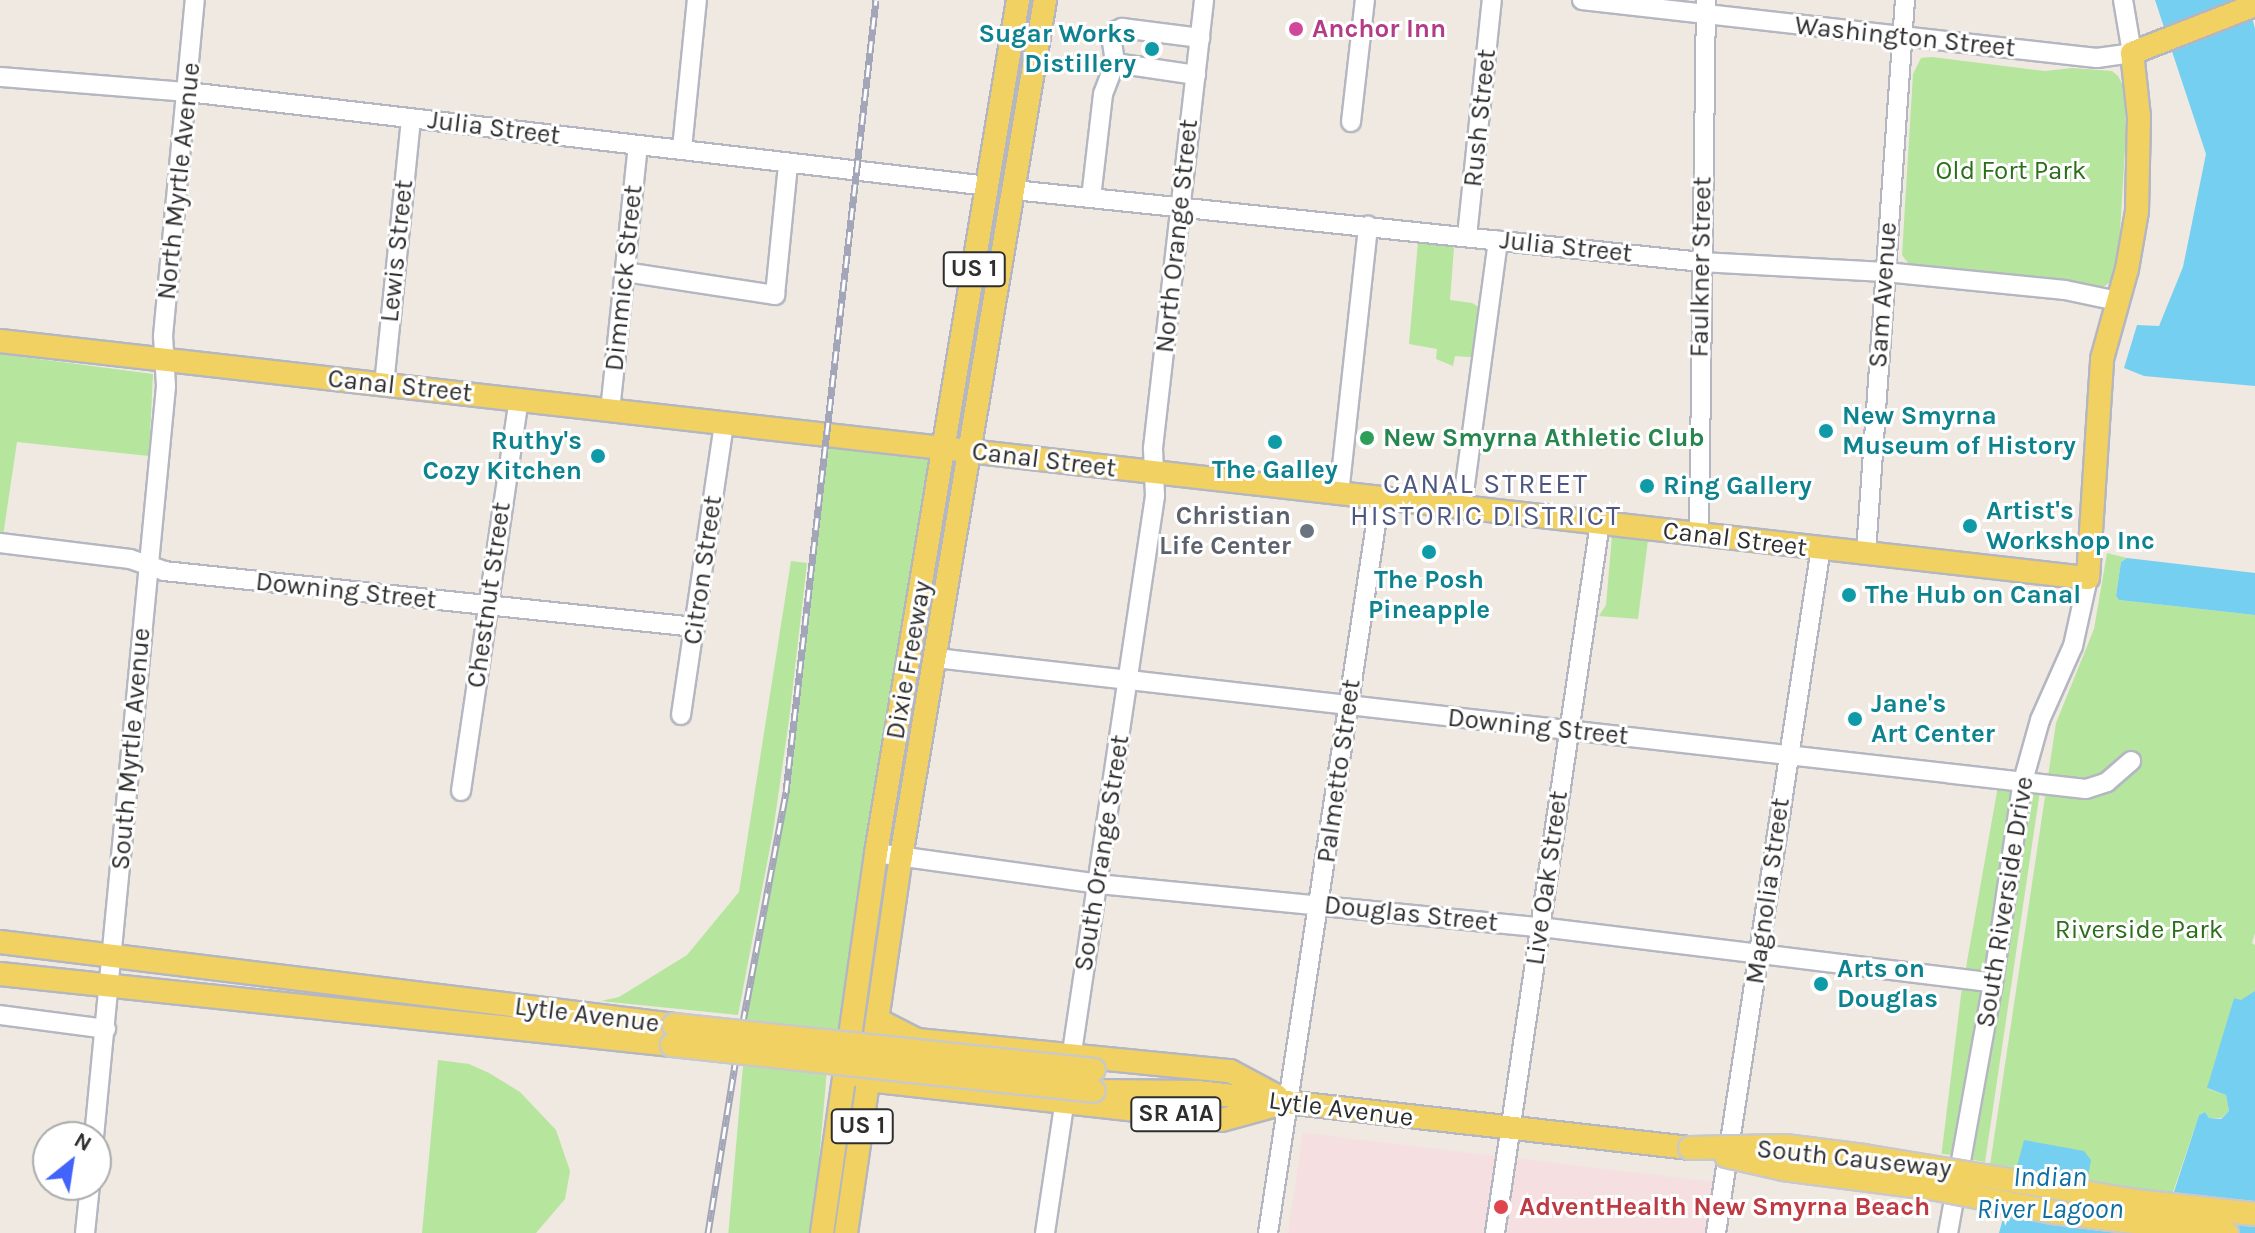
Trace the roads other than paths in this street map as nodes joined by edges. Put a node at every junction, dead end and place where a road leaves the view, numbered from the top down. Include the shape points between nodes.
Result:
1 (195, 0) edge
2 (697, 0) edge
3 (1018, 0) edge
4 (1045, 0) edge
5 (1204, 0) edge
6 (1365, 0) edge
7 (1492, 0) edge
8 (1582, 0) edge
9 (1905, 0) edge
10 (2123, 0) edge
11 (2255, 5) edge
12 (1706, 7) edge
13 (1200, 38) junction
14 (1902, 38) junction
15 (2132, 53) junction
16 (1115, 63) junction
17 (1196, 75) junction
18 (0, 77) edge
19 (188, 92) junction
20 (1002, 100) junction
21 (411, 118) junction
22 (1351, 122) dead end
23 (638, 145) junction
24 (682, 149) junction
25 (788, 164) junction
26 (988, 186) junction
27 (1014, 190) junction
28 (1091, 198) junction
29 (1181, 207) junction
30 (1368, 226) junction
31 (1467, 236) junction
32 (1498, 240) junction
33 (1005, 249) junction
34 (1701, 262) junction
35 (625, 272) junction
36 (1885, 272) junction
37 (2117, 301) junction
38 (0, 341) edge
39 (165, 362) junction
40 (384, 385) junction
41 (519, 400) junction
42 (610, 411) junction
43 (724, 424) junction
44 (946, 448) junction
45 (972, 451) junction
46 (1154, 472) junction
47 (1339, 494) junction
48 (1380, 498) junction
49 (1462, 507) junction
50 (1600, 523) junction
51 (1699, 534) junction
52 (0, 543) edge
53 (1821, 548) junction
54 (1866, 552) junction
55 (148, 565) junction
56 (2088, 578) junction
57 (486, 606) junction
58 (695, 627) junction
59 (936, 658) junction
60 (1129, 683) junction
61 (1348, 706) junction
62 (681, 715) dead end
63 (1568, 731) junction
64 (1788, 753) junction
65 (2131, 761) dead end
66 (2023, 781) junction
67 (461, 791) dead end
68 (876, 853) junction
69 (901, 857) junction
70 (1098, 884) junction
71 (1320, 905) junction
72 (1540, 927) junction
73 (0, 942) edge
74 (1759, 954) junction
75 (112, 955) junction
76 (0, 974) edge
77 (1993, 983) junction
78 (109, 986) junction
79 (0, 1015) edge
80 (878, 1020) junction
81 (106, 1029) junction
82 (673, 1035) junction
83 (917, 1040) junction
84 (874, 1046) junction
85 (1071, 1055) junction
86 (846, 1064) junction
87 (868, 1080) junction
88 (1062, 1101) junction
89 (1289, 1102) junction
90 (96, 1121) edge
91 (1509, 1130) junction
92 (1690, 1148) junction
93 (88, 1201) edge
94 (2255, 1214) edge
95 (85, 1233) edge
96 (822, 1233) edge
97 (846, 1233) edge
98 (1045, 1233) edge
99 (1268, 1233) edge
100 (1495, 1233) edge
101 (1716, 1233) edge
102 (1948, 1233) edge
103 (2227, 1233) edge

1 - 19 street, North Myrtle Avenue
2 - 24 street
3 - 20 main road, US 1
4 - 27 main road, Dixie Freeway / US 1
5 - 13 street, North Orange Street
6 - 22 street
7 - 31 street, Rush Street
8 - 12 street, Washington Street
9 - 14 street, Sam Avenue
10 - 15 street
11 - 15 main road
12 - 14 street, Washington Street
12 - 34 street, Faulkner Street
13 - 16 street via 1122,28 1112,42
13 - 17 street, North Orange Street
14 - 15 street, Washington Street via 2097,58
14 - 36 street, Sam Avenue
15 - 37 main road via 2139,117 2137,211
16 - 17 street
16 - 28 street via 1103,94
17 - 29 street, North Orange Street
18 - 19 street, Julia Street
19 - 21 street, Julia Street
19 - 39 street, North Myrtle Avenue via 163,336
20 - 26 main road, Dixie Freeway / US 1
20 - 27 main road via 1005,172
21 - 23 street, Julia Street
21 - 40 street, Lewis Street
23 - 24 street, Julia Street
23 - 35 street, Dimmick Street
24 - 25 street, Julia Street
25 - 26 street, Julia Street
25 - 35 street via 775,295
26 - 33 main road via 997,203
26 - 44 main road, Dixie Freeway / US 1
27 - 28 street, Julia Street
27 - 33 main road, Dixie Freeway / US 1
28 - 29 street, Julia Street
29 - 30 street, Julia Street
29 - 46 street, North Orange Street
30 - 31 street, Julia Street
30 - 47 street
31 - 32 street, Julia Street
32 - 34 street, Julia Street
32 - 49 street
33 - 45 main road, Dixie Freeway / US 1
34 - 36 street, Julia Street
34 - 51 street, Faulkner Street
35 - 42 street, Dimmick Street
36 - 37 street, Julia Street via 2065,290
36 - 54 street, Sam Avenue
37 - 56 main road via 2102,359
38 - 39 main road, Canal Street
39 - 40 main road, Canal Street
39 - 55 street, South Myrtle Avenue
40 - 41 main road, Canal Street
41 - 42 main road, Canal Street
41 - 57 street, Chestnut Street
42 - 43 main road, Canal Street
43 - 44 main road, Canal Street
43 - 58 street, Citron Street
44 - 45 main road, Canal Street
44 - 68 main road, Dixie Freeway / US 1
45 - 46 main road, Canal Street
45 - 59 main road, Dixie Freeway / US 1
46 - 47 main road, Canal Street
46 - 60 street, South Orange Street
47 - 48 main road, Canal Street
48 - 49 main road, Canal Street
48 - 61 street, Palmetto Street
49 - 50 main road, Canal Street
50 - 51 main road, Canal Street
50 - 63 street, Live Oak Street
51 - 53 main road, Canal Street
52 - 55 street, Downing Street
53 - 54 main road, Canal Street
53 - 64 street, Magnolia Street
54 - 56 main road, Canal Street
55 - 57 street, Downing Street via 164,571
55 - 75 street, South Myrtle Avenue
56 - 66 street, South Riverside Drive via 2073,646 2040,720
57 - 58 street, Downing Street
57 - 67 street, Chestnut Street
58 - 62 street, Citron Street
59 - 60 street, Downing Street
59 - 69 main road, Dixie Freeway / US 1
60 - 61 street, Downing Street
60 - 70 street, South Orange Street
61 - 63 street, Downing Street
61 - 71 street, Palmetto Street
63 - 64 street, Downing Street
63 - 72 street, Live Oak Street
64 - 66 street, Downing Street
64 - 74 street, Magnolia Street
65 - 66 street, Downing Street via 2107,782 2086,789
66 - 77 street, South Riverside Drive
68 - 69 street, Douglas Street
68 - 86 main road, Dixie Freeway / US 1
69 - 70 street, Douglas Street
69 - 80 main road, Dixie Freeway / US 1
70 - 71 street, Douglas Street
70 - 85 street, South Orange Street
71 - 72 street, Douglas Street
71 - 89 street, Palmetto Street
72 - 74 street, Douglas Street
72 - 91 street, Live Oak Street
73 - 75 main road, Lytle Avenue
74 - 77 street, Douglas Street
74 - 101 street, Magnolia Street
75 - 78 street, South Myrtle Avenue
75 - 82 main road, Lytle Avenue
76 - 78 main road, Lytle Avenue
77 - 102 street, South Riverside Drive
78 - 81 street, South Myrtle Avenue
78 - 82 main road, Lytle Avenue
79 - 81 street
80 - 83 main road, SR A1A
80 - 84 main road, Dixie Freeway / US 1
81 - 90 street, South Myrtle Avenue
82 - 89 main road, Lytle Avenue, bridge
83 - 84 main road
83 - 85 main road, SR A1A
84 - 86 main road
84 - 87 main road, Dixie Freeway / US 1
85 - 88 street, South Orange Street
85 - 89 main road, SR A1A via 1230,1071
86 - 87 main road, SR A1A
86 - 96 main road, Dixie Freeway / US 1
87 - 88 main road, SR A1A
87 - 97 main road, Dixie Freeway / US 1
88 - 89 main road, SR A1A via 1222,1120
88 - 98 street, South Orange Street
89 - 91 main road, Lytle Avenue / SR A1A
89 - 99 street, Palmetto Street
91 - 92 main road, South Causeway / SR A1A
91 - 100 street, Live Oak Street
92 - 94 main road, South Causeway / SR A1A, bridge via 1785,1146 2135,1201
92 - 103 main road, South Causeway / SR A1A, bridge via 1783,1169 1921,1186 2053,1212
93 - 95 street

